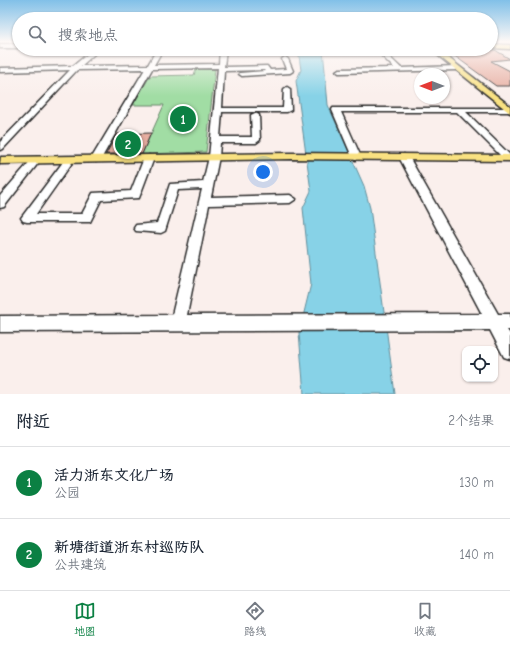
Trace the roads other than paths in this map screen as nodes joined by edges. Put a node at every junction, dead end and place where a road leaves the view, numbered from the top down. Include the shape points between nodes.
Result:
1 (85, 59) edge
2 (154, 59) edge
3 (222, 59) edge
4 (285, 59) dead end
5 (389, 59) edge
6 (446, 59) edge
7 (451, 59) edge
8 (150, 67) junction
9 (221, 67) junction
10 (75, 68) junction
11 (456, 68) junction
12 (399, 69) junction
13 (0, 70) edge
14 (339, 71) dead end
15 (268, 72) junction
16 (242, 74) dead end
17 (287, 89) dead end
18 (510, 108) edge
19 (218, 110) junction
20 (458, 110) junction
21 (255, 115) dead end
22 (216, 140) junction
23 (0, 147) edge
24 (214, 157) junction
25 (356, 157) junction
26 (404, 157) junction
27 (149, 158) junction
28 (509, 158) edge
29 (96, 159) junction
30 (36, 160) junction
31 (68, 160) junction
32 (1, 161) edge
33 (208, 185) junction
34 (290, 199) dead end
35 (205, 201) junction
36 (0, 204) edge
37 (140, 228) dead end
38 (503, 322) edge
39 (178, 323) junction
40 (0, 324) edge
41 (510, 351) edge

1 - 10 street
2 - 8 street
3 - 9 street
4 - 15 street via 290,71
5 - 12 street
6 - 11 main road
7 - 18 main road
8 - 9 street
8 - 10 street
8 - 29 street
9 - 15 street via 267,68
9 - 19 street
10 - 13 street
10 - 23 street
11 - 12 street
11 - 18 main road
12 - 14 street
15 - 16 street
17 - 19 street via 287,110
18 - 20 street
19 - 22 street
20 - 25 street via 336,110
20 - 28 street
21 - 22 street via 256,140
22 - 24 street
24 - 25 main road
24 - 27 main road
24 - 33 street
25 - 26 main road
26 - 28 main road
26 - 38 street
27 - 29 main road
27 - 31 street via 135,195 97,196 86,219 27,218
29 - 31 main road
30 - 31 main road
30 - 32 main road
30 - 36 street
33 - 35 street
33 - 37 street via 174,187 161,228
34 - 35 street
35 - 39 street
38 - 39 street
38 - 41 street
39 - 40 street

